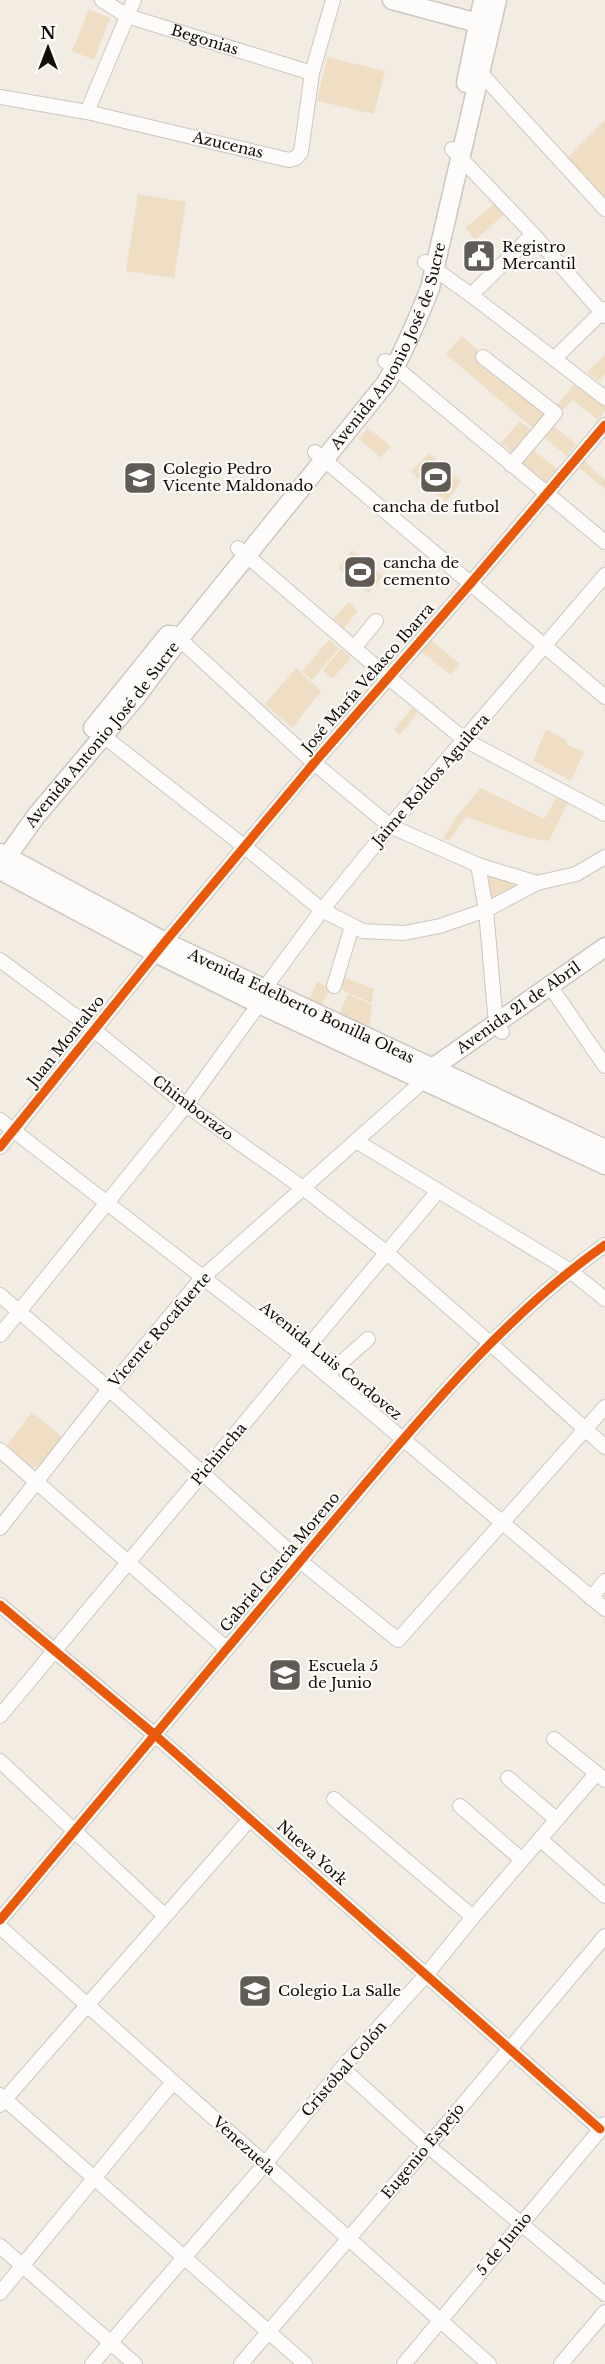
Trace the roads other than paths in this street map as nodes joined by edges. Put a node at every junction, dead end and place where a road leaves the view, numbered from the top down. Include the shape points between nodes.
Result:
1 (102, 0) edge
2 (134, 0) edge
3 (333, 0) edge
4 (392, 0) edge
5 (483, 0) edge
6 (497, 0) edge
7 (127, 16) junction
8 (484, 25) junction
9 (476, 67) junction
10 (312, 73) junction
11 (0, 97) edge
12 (87, 112) junction
13 (456, 153) junction
14 (605, 209) edge
15 (533, 234) junction
16 (430, 265) junction
17 (471, 295) junction
18 (604, 312) edge
19 (483, 357) dead end
20 (555, 358) junction
21 (390, 364) junction
22 (605, 398) edge
23 (605, 425) edge
24 (320, 456) junction
25 (511, 465) junction
26 (545, 494) junction
27 (605, 542) edge
28 (243, 551) junction
29 (605, 575) edge
30 (471, 583) junction
31 (376, 621) dead end
32 (176, 635) junction
33 (545, 647) junction
34 (354, 648) junction
35 (388, 677) junction
36 (605, 697) edge
37 (98, 731) junction
38 (465, 740) junction
39 (314, 763) junction
40 (605, 814) edge
41 (390, 826) junction
42 (245, 847) junction
43 (605, 857) edge
44 (1, 859) edge
45 (478, 865) junction
46 (537, 883) junction
47 (322, 910) junction
48 (486, 910) junction
49 (352, 926) junction
50 (605, 947) edge
51 (160, 948) junction
52 (0, 960) edge
53 (605, 960) edge
54 (334, 986) dead end
55 (553, 990) junction
56 (261, 997) junction
57 (499, 1028) junction
58 (94, 1030) junction
59 (605, 1066) edge
60 (432, 1075) junction
61 (186, 1105) junction
62 (0, 1120) edge
63 (14, 1130) junction
64 (356, 1141) junction
65 (0, 1147) edge
66 (605, 1149) edge
67 (605, 1165) edge
68 (303, 1188) junction
69 (438, 1191) junction
70 (107, 1203) junction
71 (605, 1245) edge
72 (387, 1253) junction
73 (569, 1270) junction
74 (202, 1278) junction
75 (0, 1295) edge
76 (605, 1299) edge
77 (19, 1311) junction
78 (0, 1335) edge
79 (368, 1339) dead end
80 (491, 1344) junction
81 (303, 1355) junction
82 (327, 1375) junction
83 (109, 1389) junction
84 (605, 1407) edge
85 (585, 1431) junction
86 (404, 1438) junction
87 (605, 1447) edge
88 (0, 1450) edge
89 (202, 1474) junction
90 (36, 1482) junction
91 (502, 1523) junction
92 (0, 1528) edge
93 (300, 1561) junction
94 (128, 1562) junction
95 (605, 1581) edge
96 (591, 1598) junction
97 (0, 1605) edge
98 (605, 1609) edge
99 (227, 1649) junction
100 (54, 1650) junction
101 (0, 1716) edge
102 (155, 1735) junction
103 (554, 1739) dead end
104 (0, 1761) edge
105 (600, 1777) edge
106 (508, 1778) dead end
107 (334, 1799) dead end
108 (460, 1806) dead end
109 (250, 1819) junction
110 (556, 1819) junction
111 (74, 1831) junction
112 (540, 1839) junction
113 (522, 1860) junction
114 (605, 1896) edge
115 (164, 1915) junction
116 (473, 1917) junction
117 (0, 1920) edge
118 (0, 1927) edge
119 (605, 1936) edge
120 (426, 1975) junction
121 (86, 2004) junction
122 (509, 2048) junction
123 (342, 2068) junction
124 (173, 2082) junction
125 (2, 2100) edge
126 (603, 2126) edge
127 (428, 2146) junction
128 (264, 2164) junction
129 (94, 2178) junction
130 (522, 2222) junction
131 (348, 2238) junction
132 (0, 2246) edge
133 (184, 2257) junction
134 (23, 2266) junction
135 (0, 2293) edge
136 (605, 2294) edge
137 (605, 2312) edge
138 (441, 2321) junction
139 (269, 2331) junction
140 (111, 2342) junction
141 (92, 2364) edge
142 (135, 2364) edge
143 (241, 2364) edge
144 (305, 2364) edge
145 (404, 2364) edge
146 (489, 2364) edge
147 (561, 2364) edge

1 - 7 street, Begonias
2 - 7 street
3 - 10 street, Azucenas
4 - 8 main road
5 - 8 main road, Avenida Antonio José de Sucre
6 - 8 main road, Avenida Antonio José de Sucre
7 - 10 street, Begonias
7 - 12 street
8 - 9 main road, Avenida Antonio José de Sucre
9 - 13 main road, Avenida Antonio José de Sucre
9 - 14 street
10 - 12 street, Azucenas via 302,152 289,160
11 - 12 street, Azucenas
13 - 15 street
13 - 16 main road, Avenida Antonio José de Sucre
15 - 17 street
15 - 18 street
16 - 17 street
16 - 21 main road, Avenida Antonio José de Sucre
17 - 20 street
18 - 20 street
19 - 25 street via 555,413
20 - 22 street
21 - 24 main road, Avenida Antonio José de Sucre
21 - 25 street
23 - 26 street, José María Velasco Ibarra
24 - 28 main road, Avenida Antonio José de Sucre
24 - 30 street
25 - 26 street
26 - 27 street
26 - 30 street, José María Velasco Ibarra
28 - 32 main road, Avenida Antonio José de Sucre
28 - 34 street
29 - 33 street, Jaime Roldos Aguilera
30 - 33 street
30 - 35 street, José María Velasco Ibarra
31 - 34 street
32 - 37 main road, Avenida Antonio José de Sucre
32 - 39 street
33 - 36 street
33 - 38 street, Jaime Roldos Aguilera
34 - 35 street
35 - 38 street
35 - 39 street, José María Velasco Ibarra
37 - 42 street
37 - 44 main road, Avenida Antonio José de Sucre
38 - 40 street
38 - 41 street, Jaime Roldos Aguilera
39 - 41 street
39 - 42 street, José María Velasco Ibarra
41 - 45 street
41 - 47 street, Jaime Roldos Aguilera
42 - 47 street
42 - 51 street, José María Velasco Ibarra
43 - 46 street via 576,874
44 - 51 main road, Avenida Edelberto Bonilla Oleas
45 - 46 street
45 - 48 street
46 - 48 street
47 - 49 street
47 - 56 street, Jaime Roldos Aguilera
48 - 49 street via 404,933 363,931
48 - 57 street
49 - 54 street
50 - 55 main road, Avenida 21 de Abril
51 - 56 main road, Avenida Edelberto Bonilla Oleas
51 - 58 street, Juan Montalvo
52 - 58 street, Chimborazo
53 - 55 main road, Avenida 21 de Abril
55 - 57 main road, Avenida 21 de Abril
55 - 59 street
56 - 60 main road, Avenida Edelberto Bonilla Oleas
56 - 61 street, Jaime Roldos Aguilera
57 - 60 main road, Avenida 21 de Abril
58 - 61 street, Chimborazo
58 - 63 street, Juan Montalvo
60 - 64 street, Vicente Rocafuerte
60 - 66 main road, Avenida Edelberto Bonilla Oleas
60 - 67 main road, Avenida Edelberto Bonilla Oleas
61 - 68 street, Chimborazo
61 - 70 street, Jaime Roldos Aguilera
62 - 63 street, Avenida Luis Cordovez
63 - 65 street, Juan Montalvo
63 - 70 street, Avenida Luis Cordovez
64 - 68 street, Vicente Rocafuerte
64 - 69 street
68 - 72 street, Chimborazo
68 - 74 street, Vicente Rocafuerte
69 - 72 street, Pichincha
69 - 73 street
70 - 74 street, Avenida Luis Cordovez
70 - 77 street, Jaime Roldos Aguilera
71 - 73 street, Gabriel García Moreno
72 - 80 street, Chimborazo
72 - 81 street, Pichincha
73 - 76 street
73 - 80 street, Gabriel García Moreno
74 - 81 street, Avenida Luis Cordovez
74 - 83 street, Vicente Rocafuerte
75 - 77 street
77 - 78 street, Jaime Roldos Aguilera
77 - 83 street
79 - 82 street
80 - 85 street, Chimborazo
80 - 86 street, Gabriel García Moreno
81 - 82 street, Avenida Luis Cordovez
81 - 89 street, Pichincha
82 - 86 street, Avenida Luis Cordovez
83 - 89 street
83 - 90 street, Vicente Rocafuerte
84 - 85 street
85 - 87 street, Chimborazo
85 - 91 street
86 - 91 street, Avenida Luis Cordovez
86 - 93 street, Gabriel García Moreno
88 - 90 street
89 - 93 street
89 - 94 street, Pichincha
90 - 92 street, Vicente Rocafuerte
90 - 94 street
91 - 93 street via 398,1640
91 - 96 street, Avenida Luis Cordovez
93 - 99 street, Gabriel García Moreno
94 - 99 street
94 - 100 street, Pichincha
95 - 96 street
96 - 98 street, Avenida Luis Cordovez
97 - 100 street, Nueva York
99 - 102 street, Gabriel García Moreno
100 - 101 street, Pichincha
100 - 102 street, Nueva York
102 - 109 street, Nueva York
102 - 111 street, Gabriel García Moreno
103 - 105 street
104 - 111 street
105 - 110 street, Cristóbal Colón
106 - 110 street
107 - 116 street
108 - 113 street
109 - 115 street
109 - 120 street, Nueva York
110 - 112 street, Cristóbal Colón
111 - 115 street
111 - 117 street, Gabriel García Moreno
112 - 113 street, Cristóbal Colón
112 - 114 street
113 - 116 street, Cristóbal Colón
115 - 121 street
116 - 120 street, Cristóbal Colón
118 - 121 street, Venezuela
119 - 122 street, Eugenio Espejo
120 - 122 street, Nueva York
120 - 123 street, Cristóbal Colón
121 - 124 street, Venezuela
121 - 125 street
122 - 126 street, Nueva York
122 - 127 street, Eugenio Espejo
123 - 127 street
123 - 128 street, Cristóbal Colón
124 - 128 street, Venezuela
124 - 129 street
125 - 129 street
126 - 130 street, 5 de Junio
127 - 130 street
127 - 131 street, Eugenio Espejo
128 - 131 street, Venezuela
128 - 133 street, Cristóbal Colón
129 - 133 street
129 - 134 street
130 - 136 street
130 - 138 street, 5 de Junio
131 - 138 street, Venezuela
131 - 139 street, Eugenio Espejo
132 - 134 street
133 - 139 street
133 - 140 street, Cristóbal Colón
134 - 135 street
134 - 140 street
137 - 147 street
138 - 145 street, 5 de Junio
138 - 146 street, Venezuela
139 - 143 street, Eugenio Espejo
139 - 144 street
140 - 141 street, Cristóbal Colón
140 - 142 street

